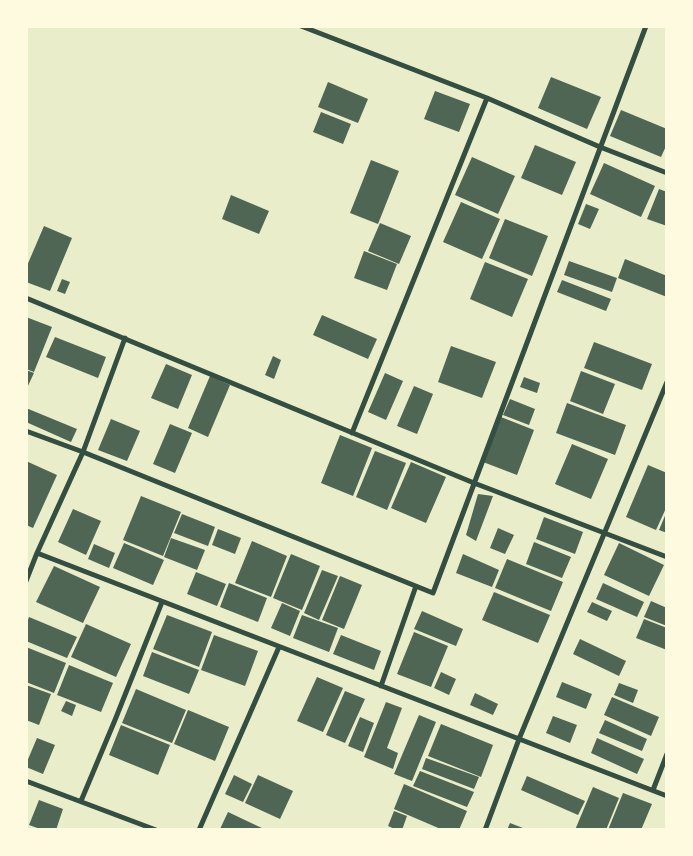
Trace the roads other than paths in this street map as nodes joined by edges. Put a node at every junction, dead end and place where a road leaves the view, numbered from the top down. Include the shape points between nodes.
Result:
1 (301, 26) edge
2 (646, 26) edge
3 (487, 98) junction
4 (600, 147) junction
5 (667, 173) edge
6 (26, 298) edge
7 (125, 338) junction
8 (667, 382) edge
9 (26, 431) edge
10 (352, 433) junction
11 (83, 452) junction
12 (474, 483) junction
13 (604, 533) junction
14 (37, 553) junction
15 (667, 557) edge
16 (26, 581) edge
17 (416, 586) junction
18 (162, 602) junction
19 (279, 647) junction
20 (381, 686) junction
21 (519, 739) junction
22 (667, 754) edge
23 (26, 780) edge
24 (653, 790) junction
25 (667, 796) edge
26 (81, 801) junction
27 (156, 830) edge
28 (199, 830) edge
29 (485, 830) edge

1 - 3 street
2 - 4 street
3 - 4 street
3 - 10 street
4 - 5 street
4 - 12 street
6 - 7 street
7 - 10 street
7 - 11 street
8 - 13 street
9 - 11 street
10 - 12 street
11 - 14 street
11 - 17 street
12 - 13 street
12 - 17 street via 433,592
13 - 15 street
13 - 21 street
14 - 16 street
14 - 18 street
17 - 20 street
18 - 19 street
18 - 26 street
19 - 20 street
19 - 28 street
20 - 21 street
21 - 24 street
21 - 29 street
22 - 24 street
23 - 26 street
24 - 25 street
26 - 27 street

